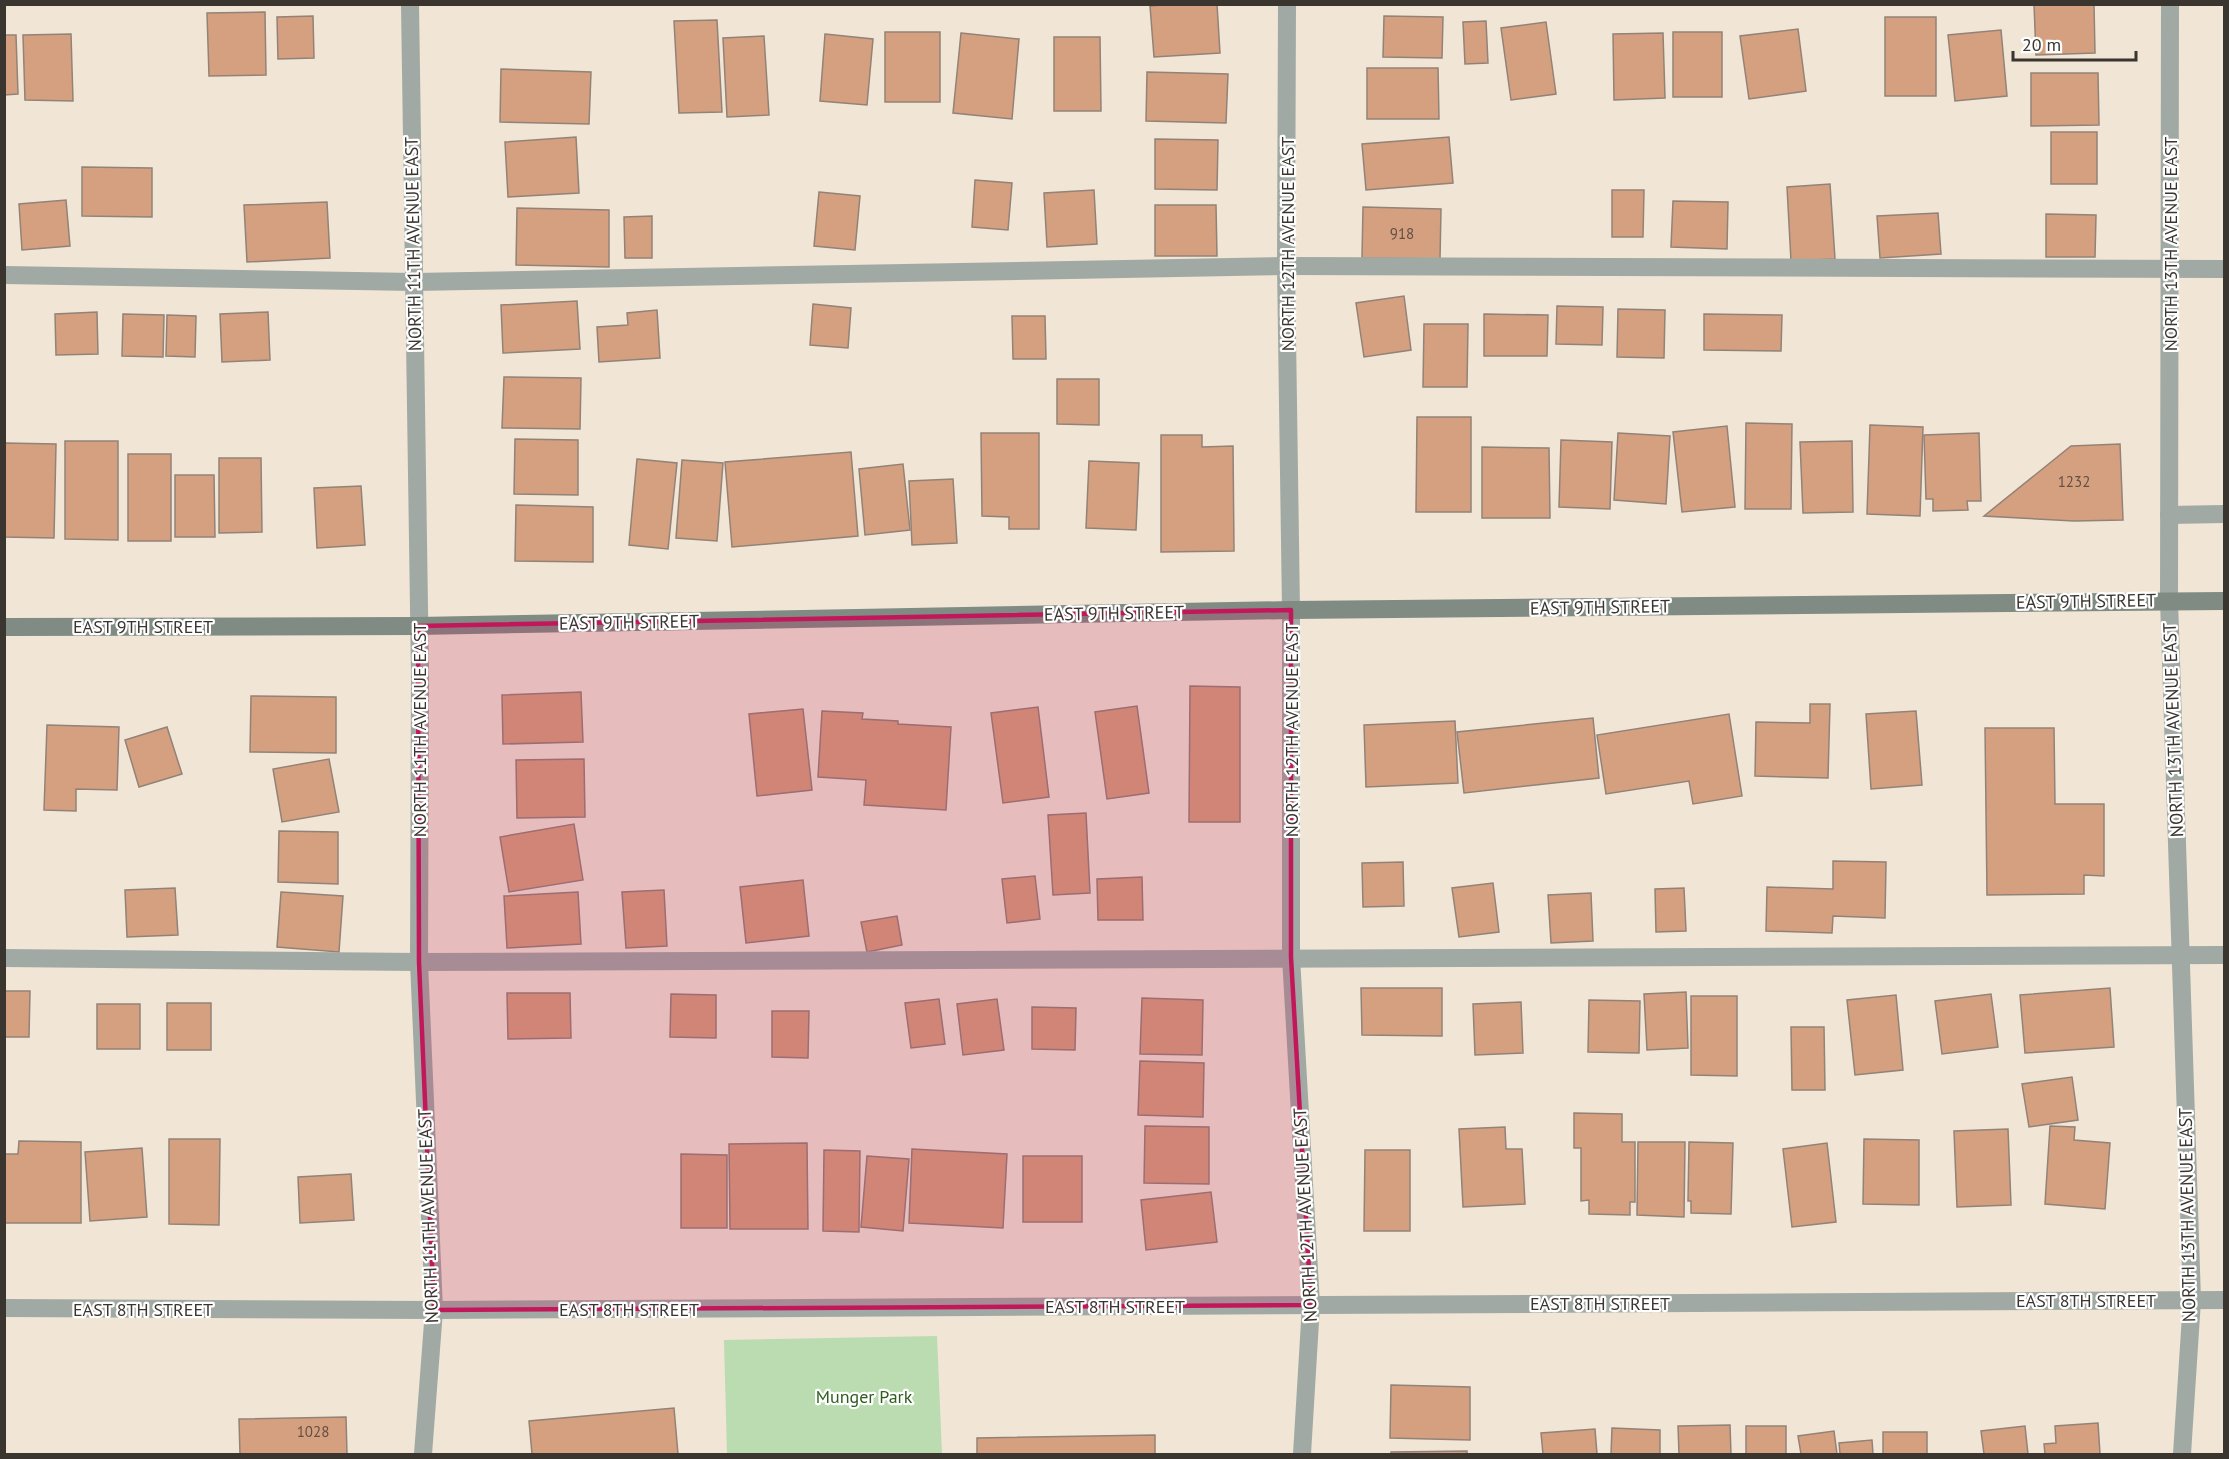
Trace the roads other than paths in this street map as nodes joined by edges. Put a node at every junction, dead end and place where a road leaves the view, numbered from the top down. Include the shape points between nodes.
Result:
1 (410, 4) edge
2 (1287, 4) edge
3 (2170, 4) edge
4 (1286, 266) junction
5 (2170, 269) junction
6 (2224, 269) edge
7 (4, 275) edge
8 (414, 282) junction
9 (2224, 514) edge
10 (2169, 515) junction
11 (2169, 600) junction
12 (2224, 601) edge
13 (1292, 610) junction
14 (418, 626) junction
15 (4, 627) edge
16 (2180, 954) junction
17 (2224, 954) edge
18 (1291, 957) junction
19 (4, 958) edge
20 (419, 962) junction
21 (2192, 1300) junction
22 (2224, 1300) edge
23 (1311, 1305) junction
24 (4, 1308) edge
25 (434, 1310) junction
26 (423, 1455) edge
27 (1302, 1455) edge
28 (2182, 1455) edge

1 - 8 street, NORTH 11TH AVENUE EAST
2 - 4 street, NORTH 12TH AVENUE EAST
3 - 5 street, NORTH 13TH AVENUE EAST
4 - 5 street
4 - 8 street
4 - 13 street, NORTH 12TH AVENUE EAST
5 - 6 street
5 - 10 street, NORTH 13TH AVENUE EAST
7 - 8 street
8 - 14 street, NORTH 11TH AVENUE EAST
9 - 10 street
10 - 11 street, NORTH 13TH AVENUE EAST
11 - 12 street, EAST 9TH STREET
11 - 13 street, EAST 9TH STREET
11 - 16 street, NORTH 13TH AVENUE EAST
13 - 14 street, EAST 9TH STREET
13 - 18 street, NORTH 12TH AVENUE EAST
14 - 15 street, EAST 9TH STREET
14 - 20 street, NORTH 11TH AVENUE EAST
16 - 17 street
16 - 18 street
16 - 21 street, NORTH 13TH AVENUE EAST
18 - 20 street
18 - 23 street, NORTH 12TH AVENUE EAST
19 - 20 street
20 - 25 street, NORTH 11TH AVENUE EAST
21 - 22 street, EAST 8TH STREET
21 - 23 street, EAST 8TH STREET
21 - 28 street, NORTH 13TH AVENUE EAST
23 - 25 street, EAST 8TH STREET
23 - 27 street, NORTH 12TH AVENUE EAST
24 - 25 street, EAST 8TH STREET
25 - 26 street, NORTH 11TH AVENUE EAST

